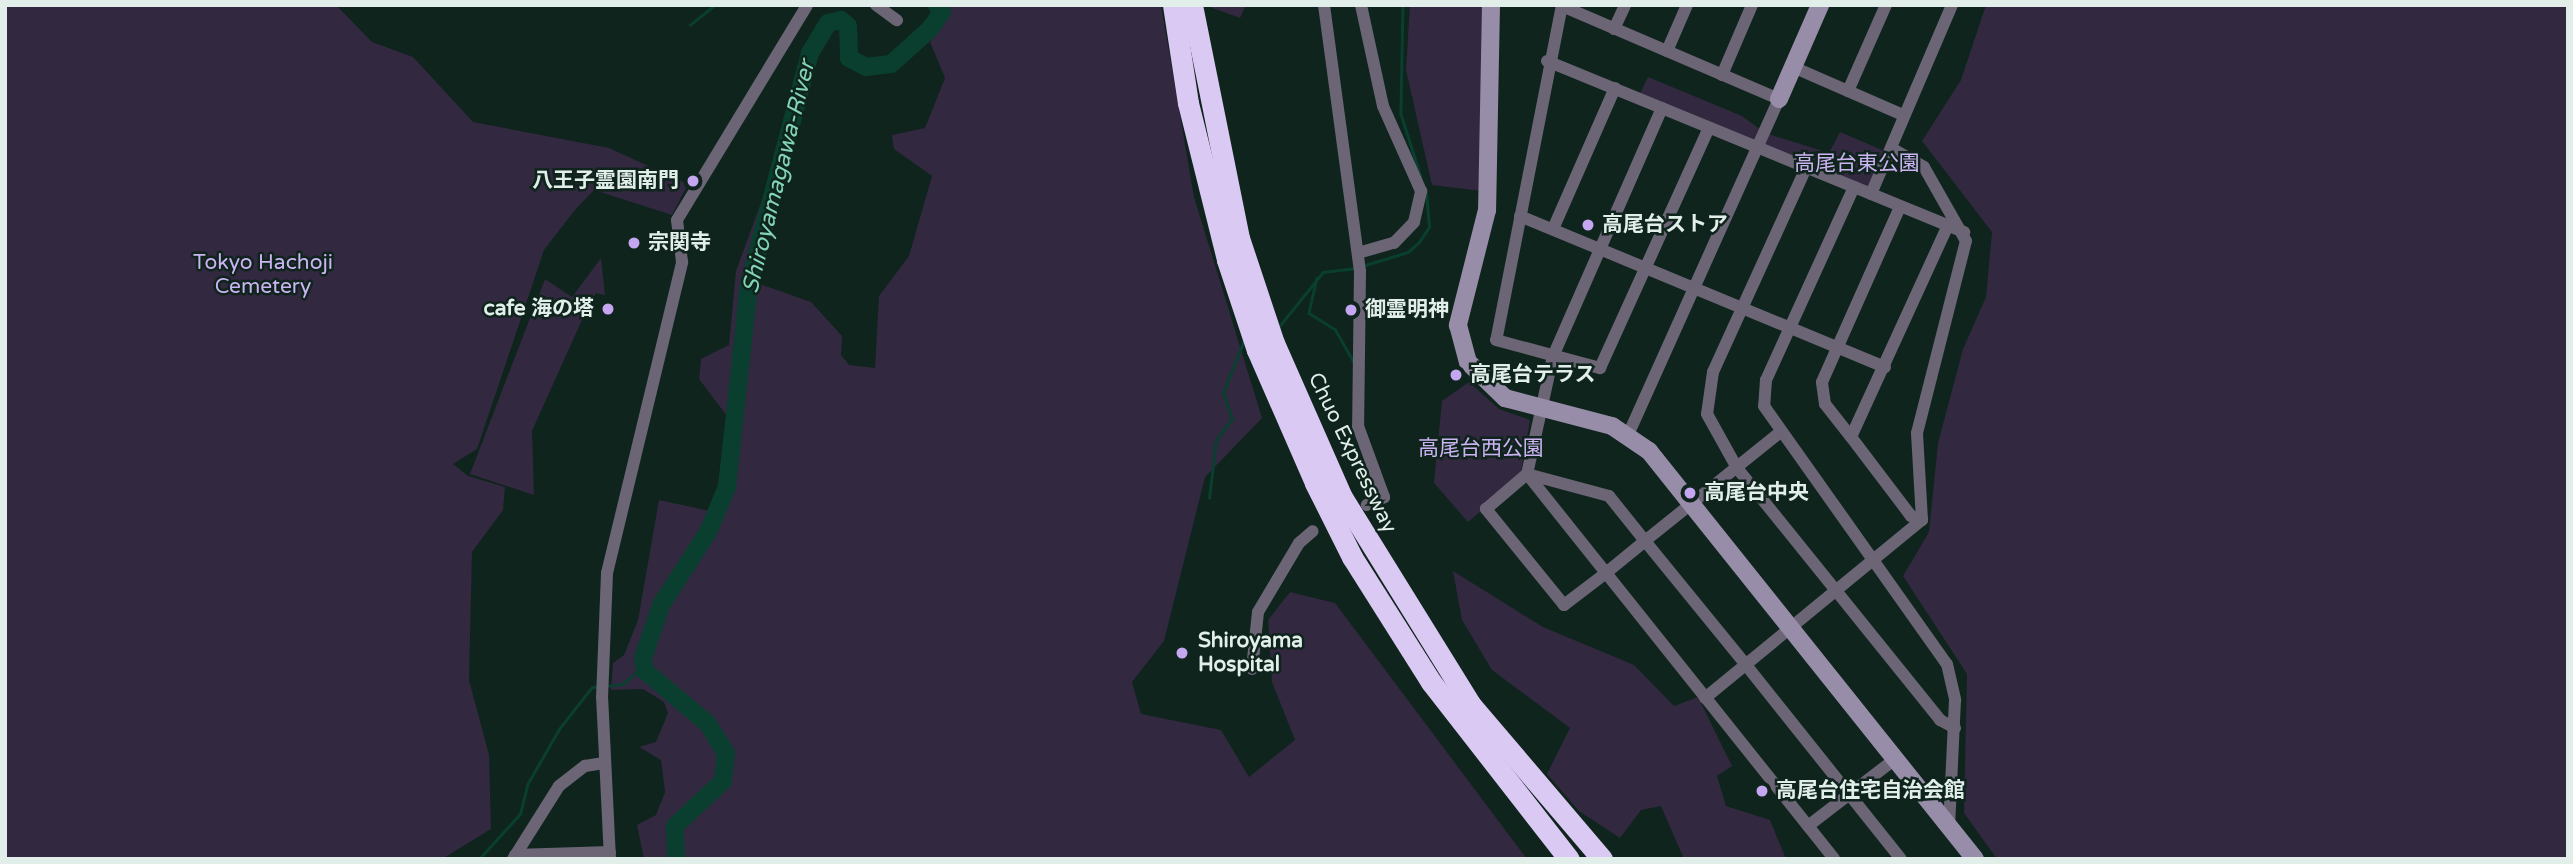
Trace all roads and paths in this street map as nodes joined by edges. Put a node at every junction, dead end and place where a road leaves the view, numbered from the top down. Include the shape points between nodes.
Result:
1 (807, 5) edge
2 (876, 5) edge
3 (1173, 5) edge
4 (1192, 5) edge
5 (1324, 5) edge
6 (1361, 5) edge
7 (1491, 5) edge
8 (1625, 5) edge
9 (1687, 5) edge
10 (1752, 5) edge
11 (1820, 5) edge
12 (1886, 5) edge
13 (1952, 5) edge
14 (1562, 6) edge
15 (897, 20) dead end
16 (1614, 29) junction
17 (1667, 51) junction
18 (1547, 61) junction
19 (1793, 67) junction
20 (1722, 75) junction
21 (1615, 88) junction
22 (1848, 91) junction
23 (1779, 99) junction
24 (1662, 108) junction
25 (1903, 115) junction
26 (1709, 128) junction
27 (1757, 147) junction
28 (1891, 148) junction
29 (1806, 168) junction
30 (1854, 187) junction
31 (1871, 194) junction
32 (1900, 206) junction
33 (1520, 216) junction
34 (1947, 227) junction
35 (1553, 229) junction
36 (1964, 232) junction
37 (1598, 248) junction
38 (1359, 262) junction
39 (1647, 267) junction
40 (1695, 287) junction
41 (1742, 306) junction
42 (1255, 317) junction
43 (1790, 327) junction
44 (1266, 346) junction
45 (1836, 346) junction
46 (1553, 356) junction
47 (1885, 367) junction
48 (1540, 409) junction
49 (1629, 433) junction
50 (1778, 434) junction
51 (1851, 438) junction
52 (1737, 468) junction
53 (1527, 474) junction
54 (1693, 503) junction
55 (1367, 505) dead end
56 (1922, 520) junction
57 (1313, 531) dead end
58 (1645, 541) junction
59 (1878, 560) junction
60 (1606, 573) junction
61 (1837, 592) junction
62 (1791, 628) junction
63 (1746, 665) junction
64 (1252, 669) dead end
65 (1706, 698) junction
66 (1955, 728) junction
67 (1895, 759) junction
68 (604, 763) junction
69 (1849, 794) junction
70 (1808, 826) junction
71 (1949, 826) junction
72 (610, 855) edge
73 (514, 857) edge
74 (1569, 859) edge
75 (1602, 859) edge
76 (1834, 859) edge
77 (1902, 859) edge
78 (1975, 859) edge

1 - 68 street via 677,220 682,262 609,560 602,698
2 - 15 street
3 - 42 highway, Chuo Expressway via 1206,183
4 - 42 highway, Chuo Expressway via 1220,166
5 - 38 street
6 - 38 street via 1383,106 1420,191 1414,222 1394,243
7 - 48 street via 1487,210 1458,325 1468,362 1480,377 1505,398
8 - 16 street
9 - 17 street
10 - 20 street
11 - 19 street
12 - 22 street
13 - 25 street
14 - 16 street
14 - 18 street
16 - 17 street
17 - 20 street
18 - 21 street
18 - 33 street
19 - 22 street
19 - 23 street
20 - 23 street
21 - 24 street
21 - 35 street
22 - 25 street
23 - 27 street
24 - 26 street
24 - 37 street
25 - 28 street
26 - 27 street
26 - 39 street
27 - 29 street
27 - 40 street
28 - 31 street
28 - 36 street via 1924,167
29 - 30 street
29 - 41 street
30 - 31 street
30 - 43 street
31 - 32 street
32 - 34 street
32 - 45 street
33 - 35 street
33 - 46 street via 1496,340
34 - 36 street
34 - 47 street
35 - 37 street
36 - 56 street via 1966,252 1917,433
37 - 39 street
37 - 46 street
38 - 55 street via 1358,426 1384,496
39 - 40 street
39 - 46 street via 1600,368
40 - 41 street
40 - 49 street
41 - 43 street
41 - 52 street via 1706,403 1717,440
42 - 44 highway, Chuo Expressway
43 - 45 street
43 - 50 street via 1763,395
44 - 74 highway, Chuo Expressway via 1364,576 1431,682
44 - 75 highway, Chuo Expressway via 1342,497 1425,639 1513,759
45 - 47 street
45 - 51 street via 1822,396
46 - 48 street
47 - 51 street
48 - 49 street
48 - 53 street
49 - 54 street
50 - 52 street
50 - 59 street
51 - 56 street via 1911,516
52 - 54 street
52 - 61 street
53 - 58 street via 1609,496
53 - 60 street
53 - 60 street via 1486,509 1564,605
54 - 58 street
54 - 62 street
56 - 59 street
57 - 64 street via 1299,543 1258,612
58 - 60 street
58 - 63 street
59 - 61 street
59 - 66 street via 1940,649 1955,700
60 - 65 street
61 - 62 street
61 - 66 street via 1940,720
62 - 63 street
62 - 67 street
63 - 65 street
63 - 69 street
65 - 70 street
66 - 71 street
67 - 69 street
67 - 71 street
68 - 72 street
68 - 73 street via 585,766 559,786
69 - 70 street
69 - 77 street
70 - 76 street
71 - 78 street
72 - 73 street

